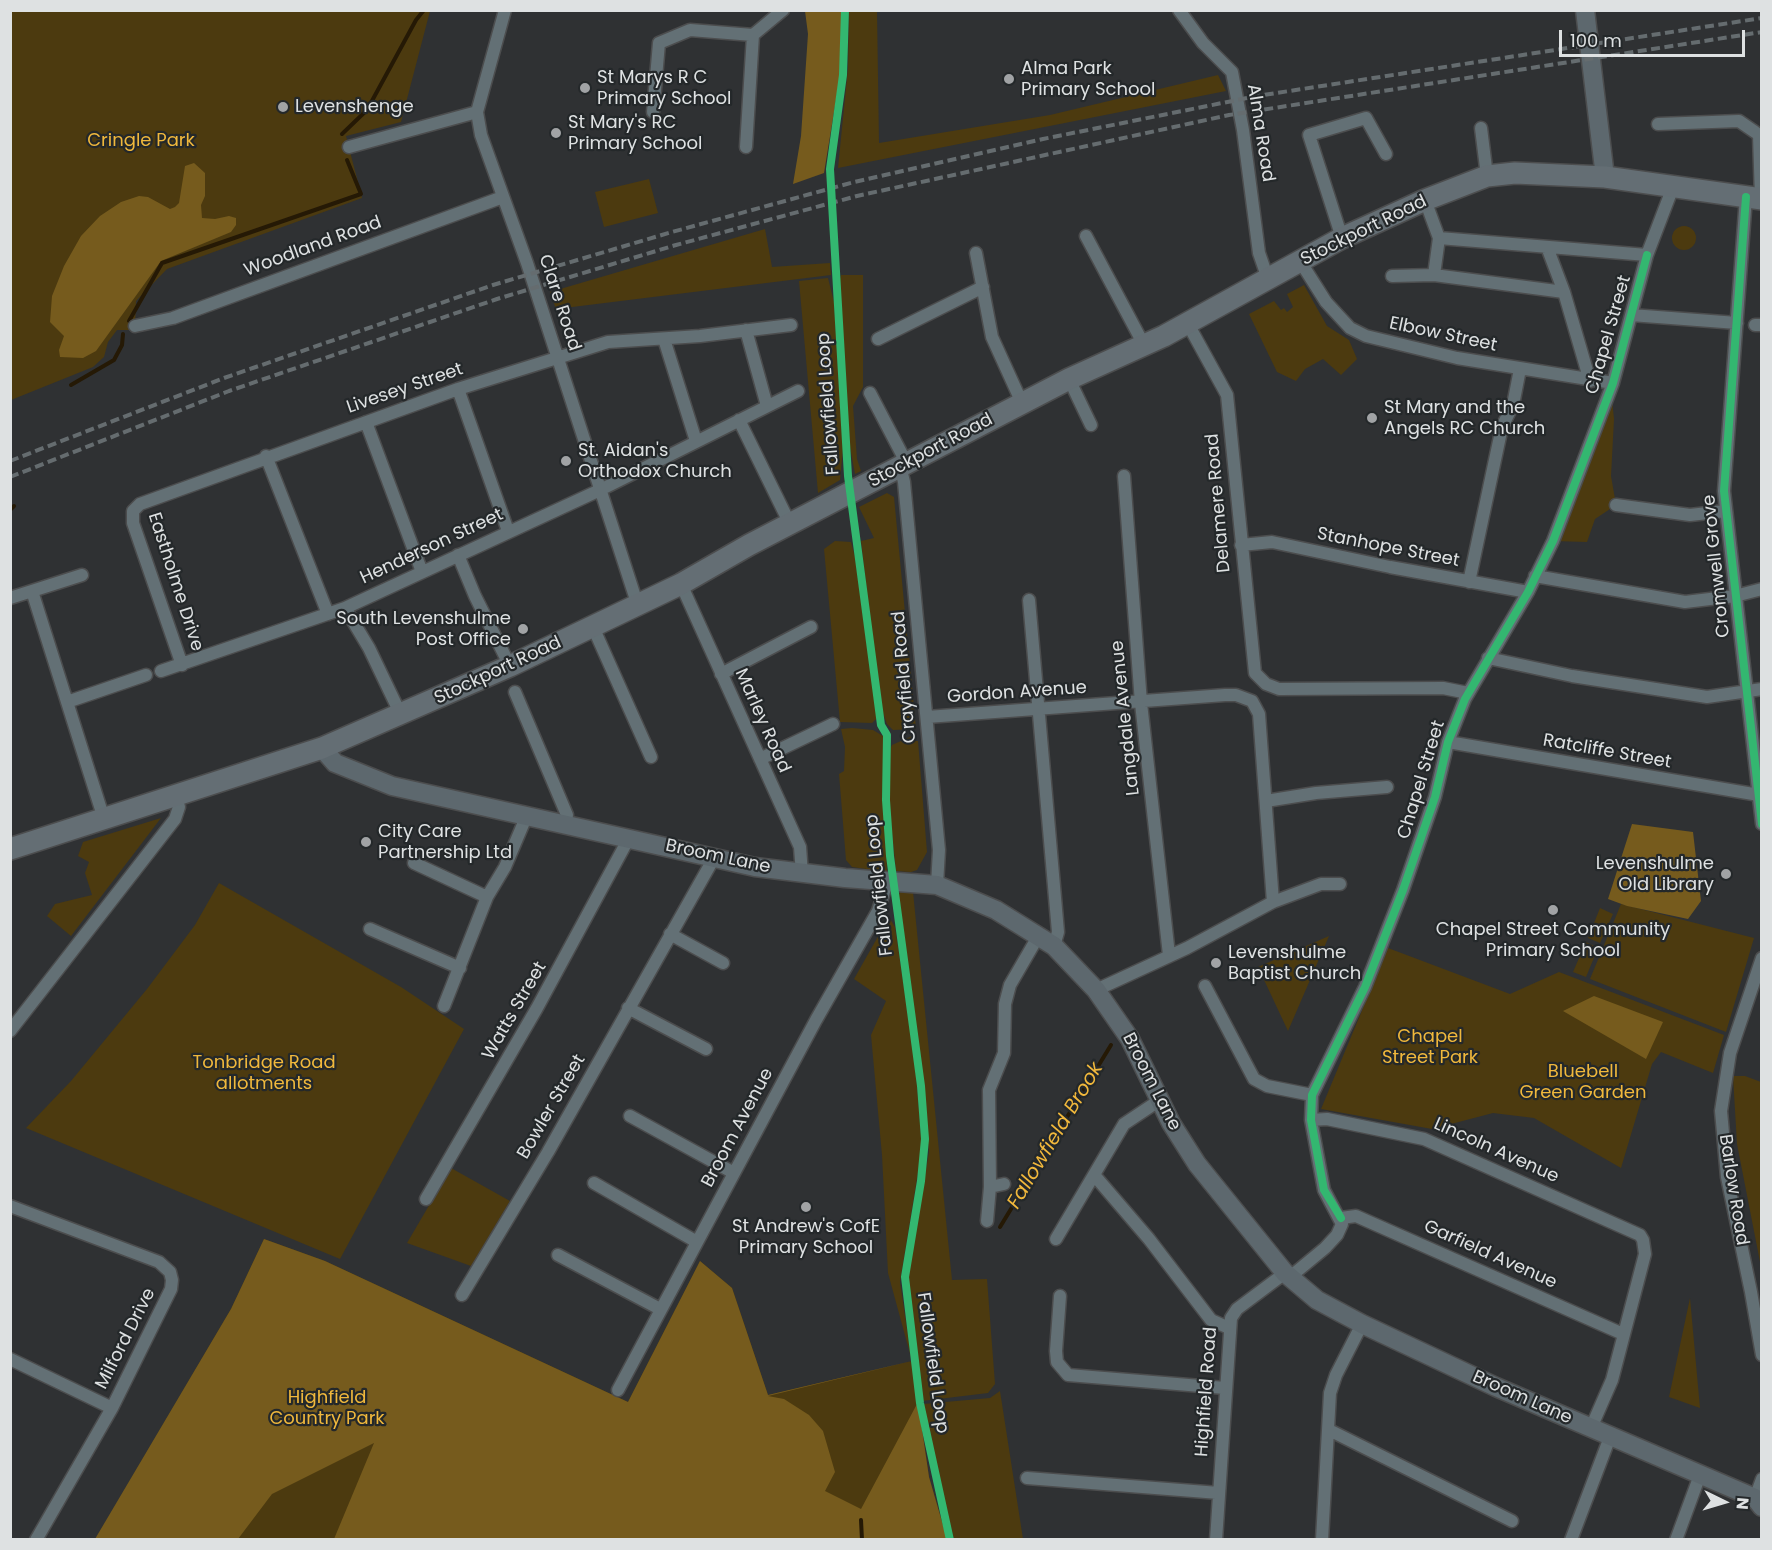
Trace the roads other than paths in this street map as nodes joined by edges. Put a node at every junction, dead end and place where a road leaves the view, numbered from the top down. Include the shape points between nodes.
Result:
1 (505, 10) edge
2 (783, 10) edge
3 (1179, 10) edge
4 (1585, 10) edge
5 (753, 35) junction
6 (477, 112) junction
7 (653, 112) dead end
8 (1658, 124) dead end
9 (1481, 128) dead end
10 (349, 147) dead end
11 (746, 147) dead end
12 (1386, 154) dead end
13 (1487, 177) junction
14 (1605, 177) junction
15 (1673, 187) junction
16 (503, 197) junction
17 (1756, 199) edge
18 (1425, 200) junction
19 (1086, 236) dead end
20 (1342, 238) junction
21 (1439, 238) junction
22 (1547, 247) junction
23 (976, 253) dead end
24 (1647, 255) junction
25 (1300, 261) junction
26 (1434, 275) junction
27 (1392, 276) dead end
28 (1268, 279) junction
29 (982, 287) junction
30 (1564, 292) junction
31 (1631, 315) junction
32 (1737, 323) junction
33 (1188, 324) junction
34 (791, 325) dead end
35 (135, 326) dead end
36 (746, 330) junction
37 (664, 339) junction
38 (878, 339) dead end
39 (1144, 345) junction
40 (557, 356) junction
41 (1520, 369) junction
42 (1070, 379) junction
43 (1590, 381) junction
44 (1613, 384) junction
45 (458, 389) junction
46 (798, 391) dead end
47 (870, 393) dead end
48 (1023, 403) junction
49 (767, 406) junction
50 (739, 420) junction
51 (366, 422) junction
52 (1091, 425) dead end
53 (696, 441) junction
54 (266, 456) junction
55 (903, 464) junction
56 (1124, 476) dead end
57 (600, 490) junction
58 (1616, 505) dead end
59 (1725, 511) junction
60 (790, 524) junction
61 (508, 531) junction
62 (1241, 545) junction
63 (458, 555) junction
64 (422, 572) junction
65 (81, 575) dead end
66 (1535, 576) junction
67 (1469, 582) junction
68 (681, 584) junction
69 (1761, 589) edge
70 (32, 591) junction
71 (1528, 592) junction
72 (1735, 596) junction
73 (10, 597) edge
74 (1029, 600) dead end
75 (638, 606) junction
76 (345, 608) junction
77 (327, 614) junction
78 (592, 627) junction
79 (811, 627) dead end
80 (1488, 658) junction
81 (182, 665) junction
82 (510, 666) junction
83 (161, 670) dead end
84 (721, 674) junction
85 (146, 675) dead end
86 (1761, 689) edge
87 (515, 692) dead end
88 (1468, 693) junction
89 (1746, 693) junction
90 (67, 702) junction
91 (1141, 703) junction
92 (1039, 710) junction
93 (401, 716) junction
94 (927, 717) junction
95 (833, 724) dead end
96 (1448, 742) junction
97 (322, 748) junction
98 (651, 756) dead end
99 (760, 759) junction
100 (1387, 786) dead end
101 (1759, 795) junction
102 (176, 797) junction
103 (1266, 801) junction
104 (527, 814) junction
105 (104, 819) junction
106 (565, 823) junction
107 (1761, 824) edge
108 (629, 838) junction
109 (10, 849) edge
110 (714, 858) junction
111 (414, 863) dead end
112 (802, 874) junction
113 (882, 881) junction
114 (929, 884) junction
115 (1340, 884) dead end
116 (487, 897) junction
117 (1273, 902) junction
118 (370, 929) dead end
119 (670, 934) junction
120 (1039, 935) junction
121 (1054, 946) junction
122 (1169, 955) junction
123 (1761, 958) edge
124 (723, 963) dead end
125 (460, 968) junction
126 (1205, 986) dead end
127 (1096, 990) junction
128 (444, 1006) dead end
129 (628, 1008) junction
130 (10, 1031) edge
131 (706, 1049) dead end
132 (1312, 1095) junction
133 (1160, 1100) junction
134 (630, 1116) dead end
135 (1311, 1120) junction
136 (734, 1173) junction
137 (1095, 1176) junction
138 (594, 1183) dead end
139 (1004, 1184) dead end
140 (990, 1187) junction
141 (1324, 1190) junction
142 (1311, 1192) dead end
143 (426, 1199) dead end
144 (10, 1206) edge
145 (1341, 1218) junction
146 (987, 1221) dead end
147 (1056, 1239) dead end
148 (697, 1242) junction
149 (558, 1255) dead end
150 (1287, 1275) junction
151 (462, 1295) dead end
152 (1060, 1296) dead end
153 (660, 1309) junction
154 (1362, 1324) junction
155 (1229, 1328) junction
156 (1623, 1334) junction
157 (1761, 1355) edge
158 (10, 1359) edge
159 (1225, 1388) junction
160 (618, 1390) dead end
161 (112, 1408) junction
162 (1591, 1428) junction
163 (1329, 1430) junction
164 (1610, 1437) junction
165 (1700, 1476) junction
166 (1027, 1478) dead end
167 (1761, 1479) edge
168 (1219, 1493) junction
169 (1758, 1502) edge
170 (1512, 1521) dead end
171 (36, 1539) edge
172 (1216, 1539) edge
173 (1322, 1539) edge
174 (1571, 1539) edge
175 (1676, 1539) edge

1 - 6 street, Clare Road
2 - 5 street
3 - 28 street, Alma Road via 1203,43 1232,72 1259,253
4 - 14 main road
5 - 7 street via 690,30 659,43
5 - 11 street
6 - 10 street
6 - 16 street, Clare Road
8 - 17 street, Cromwell Grove via 1739,120 1759,135
9 - 13 street
12 - 20 street via 1366,118 1309,135
13 - 14 highway, Stockport Road via 1515,173
13 - 18 highway, Stockport Road
14 - 15 highway, Stockport Road
15 - 17 highway, Stockport Road
15 - 24 street, Chapel Street
16 - 35 street, Woodland Road via 173,318
16 - 40 street, Clare Road
17 - 32 street, Cromwell Grove
18 - 20 highway, Stockport Road
18 - 21 street
19 - 39 street
20 - 25 highway, Stockport Road
21 - 22 street
21 - 26 street
22 - 24 street
22 - 30 street
23 - 29 street
24 - 31 street, Chapel Street
25 - 28 highway, Stockport Road
25 - 41 street, Elbow Street via 1326,302 1350,328 1366,336
26 - 27 street
26 - 30 street
28 - 33 highway, Stockport Road
29 - 38 street
29 - 48 street via 992,337
30 - 43 street
31 - 32 street
31 - 44 street, Chapel Street
32 - 59 street, Cromwell Grove via 1724,476
33 - 39 highway, Stockport Road
33 - 62 street, Delamere Road via 1227,395
34 - 36 street, Livesey Street
36 - 37 street, Livesey Street
36 - 49 street
37 - 40 street, Livesey Street via 608,342
37 - 53 street
39 - 42 highway, Stockport Road
40 - 45 street, Livesey Street
40 - 57 street, Clare Road
41 - 43 street, Elbow Street
41 - 67 street via 1512,405 1502,427
42 - 48 highway, Stockport Road
42 - 52 street
43 - 44 street, Elbow Street
44 - 66 street, Chapel Street via 1553,540
45 - 51 street, Livesey Street
45 - 61 street
46 - 49 street, Henderson Street
47 - 55 street, Crayfield Road
48 - 55 highway, Stockport Road
49 - 50 street, Henderson Street
50 - 53 street, Henderson Street
50 - 60 street
51 - 54 street, Livesey Street
51 - 64 street
53 - 57 street, Henderson Street
54 - 77 street
54 - 81 street, Eastholme Drive via 140,504 133,511 133,523
55 - 60 highway, Stockport Road
55 - 94 street, Crayfield Road
56 - 91 street, Langdale Avenue
57 - 61 street, Henderson Street
57 - 75 street, Clare Road
58 - 59 street via 1690,515
59 - 72 street, Cromwell Grove
60 - 68 highway, Stockport Road
61 - 63 street, Henderson Street
62 - 67 street, Stanhope Street via 1272,542
62 - 88 street, Delamere Road via 1252,661 1255,673 1266,684 1295,691 1443,688
63 - 64 street, Henderson Street
63 - 82 street
64 - 76 street, Henderson Street
65 - 70 street
66 - 71 street, Chapel Street
66 - 72 street via 1685,602
67 - 71 street, Stanhope Street
68 - 75 highway, Stockport Road
68 - 84 street, Marley Road
69 - 72 street
70 - 73 street
70 - 90 street
71 - 80 street, Chapel Street
72 - 89 street, Cromwell Grove
74 - 92 street
75 - 78 highway, Stockport Road
76 - 77 street, Henderson Street
76 - 93 street
77 - 81 street, Henderson Street
78 - 82 highway, Stockport Road
78 - 98 street
79 - 84 street
80 - 88 street, Chapel Street
80 - 89 street via 1707,697
81 - 83 street, Henderson Street
82 - 93 highway, Stockport Road
84 - 99 street, Marley Road
85 - 90 street
86 - 89 street
87 - 106 street via 567,815
88 - 96 street, Chapel Street
89 - 101 street, Cromwell Grove
90 - 105 street
91 - 92 street, Gordon Avenue
91 - 103 street, Gordon Avenue via 1225,695 1252,701 1259,714
91 - 122 street, Langdale Avenue
92 - 94 street, Gordon Avenue
92 - 121 street via 1058,932
93 - 97 highway, Stockport Road
94 - 114 street, Crayfield Road via 939,849
95 - 99 street
96 - 101 street, Ratcliffe Street
96 - 132 street, Chapel Street via 1435,797 1365,987
97 - 102 highway, Stockport Road
97 - 104 main road, Broom Lane via 335,763 376,781
99 - 112 street, Marley Road via 800,847
100 - 103 street
101 - 107 street, Cromwell Grove
102 - 105 highway, Stockport Road
102 - 130 street via 175,819
103 - 117 street
104 - 106 main road, Broom Lane
104 - 116 street via 505,867
105 - 109 highway, Stockport Road
106 - 108 main road, Broom Lane
108 - 110 main road, Broom Lane
108 - 143 street, Watts Street via 543,998
110 - 112 main road, Broom Lane
110 - 119 street, Bowler Street
111 - 116 street
112 - 113 main road, Broom Lane
113 - 114 main road, Broom Lane
113 - 136 street, Broom Avenue via 883,902
114 - 120 main road, Broom Lane via 996,910
115 - 117 street via 1322,884
116 - 125 street
117 - 122 street
118 - 125 street
119 - 124 street
119 - 129 street, Bowler Street
120 - 121 main road, Broom Lane
120 - 140 street via 1007,994 1004,1053 989,1090
121 - 127 main road, Broom Lane
122 - 127 street
123 - 157 street, Barlow Road via 1730,1053 1721,1111 1727,1177
125 - 128 street
126 - 132 street via 1254,1079 1267,1086
127 - 133 main road, Broom Lane via 1131,1039
129 - 131 street
129 - 151 street, Bowler Street
132 - 135 street, Chapel Street
133 - 137 street via 1124,1124
133 - 150 main road, Broom Lane via 1197,1164
134 - 136 street
135 - 141 street, Chapel Street
135 - 156 street, Lincoln Avenue via 1327,1119 1424,1139 1634,1232 1643,1240 1645,1254
136 - 148 street, Broom Avenue
137 - 147 street
137 - 155 street via 1211,1320
138 - 148 street
139 - 140 street
140 - 146 street
141 - 142 street
141 - 145 street, Chapel Street
144 - 161 street, Milford Drive via 159,1262 170,1272 171,1289
145 - 150 street via 1337,1234
145 - 156 street, Garfield Avenue via 1356,1216
148 - 153 street, Broom Avenue
149 - 153 street
150 - 154 main road, Broom Lane via 1317,1300
150 - 155 street, Highfield Road via 1237,1309
152 - 159 street via 1064,1315 1057,1362 1068,1375
153 - 160 street, Broom Avenue
154 - 162 main road, Broom Lane
154 - 163 street via 1330,1394
155 - 159 street, Highfield Road
156 - 162 street via 1612,1380
158 - 161 street
159 - 168 street, Highfield Road
161 - 171 street, Milford Drive
162 - 164 main road, Broom Lane
163 - 170 street
163 - 173 street
164 - 165 main road, Broom Lane
164 - 174 street
165 - 169 main road, Broom Lane
165 - 175 street
166 - 168 street
167 - 169 street
168 - 172 street, Highfield Road

